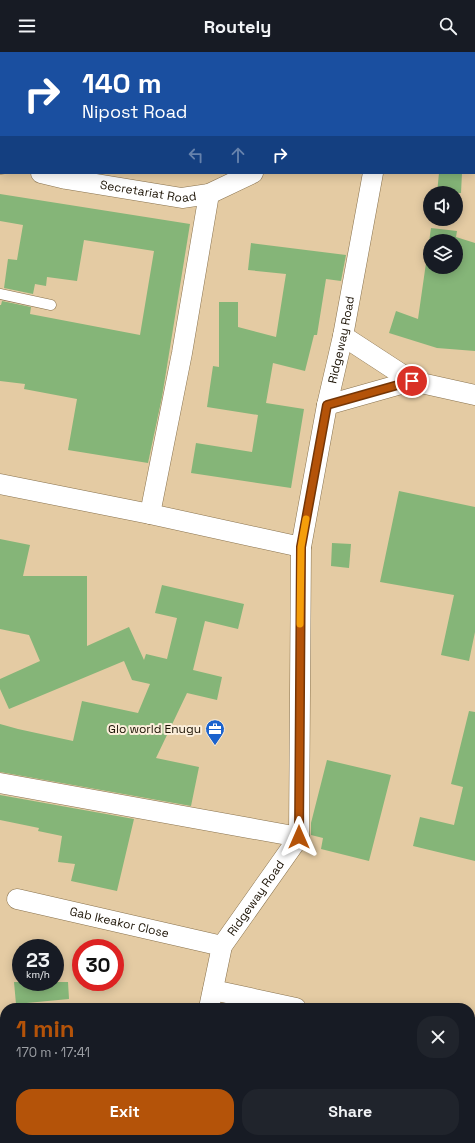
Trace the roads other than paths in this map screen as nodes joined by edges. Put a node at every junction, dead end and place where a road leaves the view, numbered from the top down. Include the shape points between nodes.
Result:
1 (45, 174) edge
2 (251, 174) edge
3 (373, 174) edge
4 (209, 194) junction
5 (0, 294) edge
6 (51, 305) dead end
7 (343, 336) junction
8 (412, 381) junction
9 (475, 395) edge
10 (327, 405) junction
11 (0, 484) edge
12 (150, 514) junction
13 (301, 547) junction
14 (0, 784) edge
15 (299, 837) junction
16 (18, 899) dead end
17 (222, 946) junction
18 (211, 999) edge
19 (249, 1003) edge

1 - 4 street, Secretariat Road via 182,198
2 - 4 street, Secretariat Road
3 - 7 street, Ridgeway Road
4 - 12 street via 182,353
5 - 6 lane
7 - 8 street
7 - 10 street, Ridgeway Road
8 - 9 street
8 - 10 street
10 - 13 street, Ridgeway Road
11 - 12 street
12 - 13 street
13 - 15 street, Ridgeway Road
14 - 15 street
15 - 17 street, Ridgeway Road
16 - 17 street, Gab Ikeakor Close
17 - 18 street, Ridgeway Road
18 - 19 street

